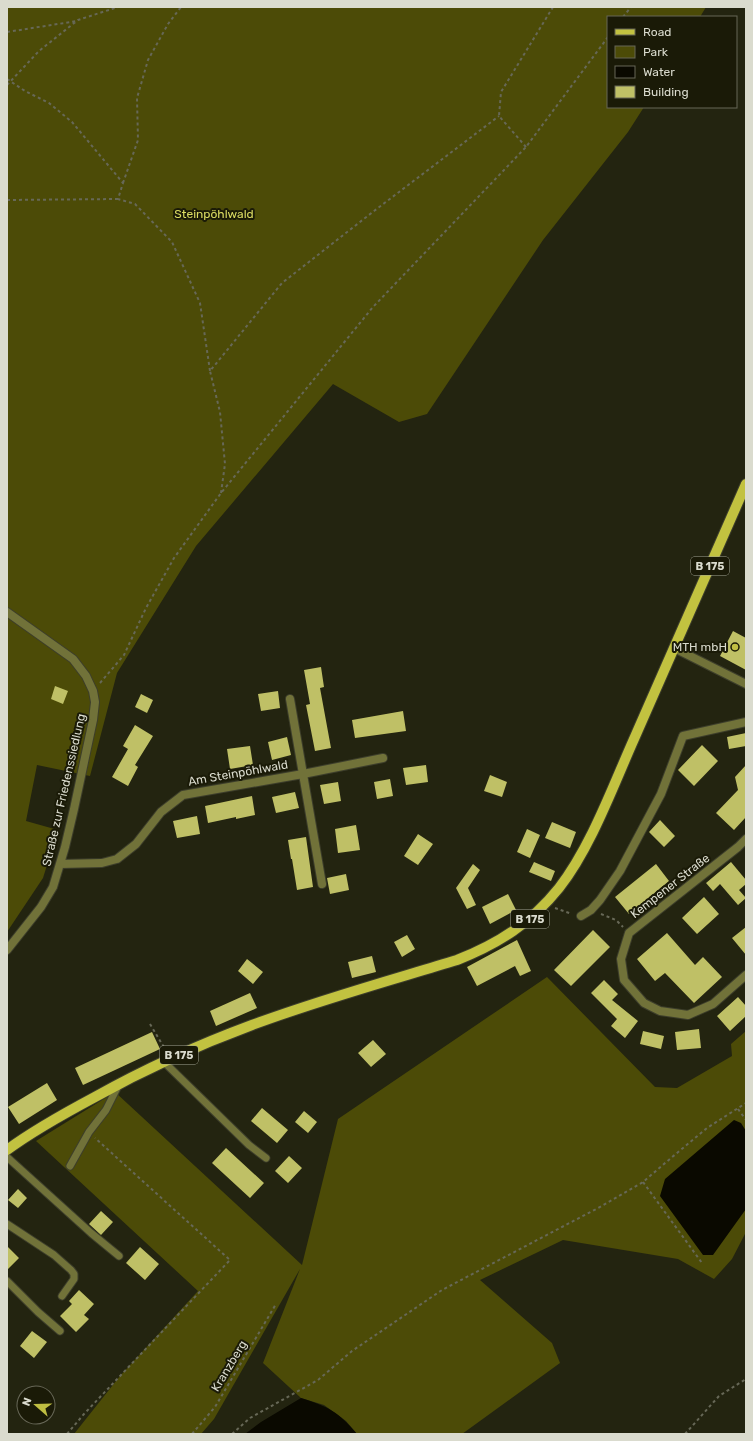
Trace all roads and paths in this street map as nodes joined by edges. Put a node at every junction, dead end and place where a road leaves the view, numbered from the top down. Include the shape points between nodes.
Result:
1 (118, 7) edge
2 (181, 7) edge
3 (553, 7) edge
4 (631, 7) edge
5 (624, 16) edge
6 (78, 20) junction
7 (7, 32) edge
8 (607, 38) edge
9 (7, 79) edge
10 (11, 81) junction
11 (7, 85) edge
12 (499, 116) junction
13 (526, 147) junction
14 (123, 183) junction
15 (118, 199) junction
16 (7, 200) edge
17 (210, 371) junction
18 (746, 484) edge
19 (220, 493) junction
20 (7, 612) edge
21 (674, 648) junction
22 (746, 684) edge
23 (93, 691) junction
24 (290, 699) dead end
25 (746, 722) edge
26 (383, 758) dead end
27 (303, 774) junction
28 (746, 839) edge
29 (60, 864) junction
30 (322, 884) dead end
31 (544, 904) junction
32 (591, 910) junction
33 (581, 916) joint
34 (629, 933) junction
35 (7, 950) edge
36 (746, 975) edge
37 (150, 1024) dead end
38 (167, 1061) junction
39 (119, 1084) junction
40 (746, 1103) edge
41 (738, 1109) junction
42 (746, 1120) edge
43 (89, 1132) junction
44 (7, 1150) edge
45 (7, 1157) edge
46 (266, 1158) dead end
47 (70, 1166) dead end
48 (643, 1182) junction
49 (7, 1224) edge
50 (119, 1256) dead end
51 (702, 1263) dead end
52 (7, 1281) edge
53 (62, 1296) dead end
54 (276, 1304) dead end
55 (60, 1331) dead end
56 (746, 1379) edge
57 (67, 1434) edge
58 (192, 1434) edge
59 (232, 1434) edge
60 (685, 1434) edge

1 - 6 path
2 - 14 path via 168,24 148,60 137,98 138,140
3 - 12 path via 501,92
4 - 5 path
6 - 7 path
6 - 10 path via 39,51
8 - 13 path
9 - 10 path
10 - 11 path
10 - 14 path via 49,103 72,122
12 - 13 path
12 - 17 path via 282,283
13 - 19 path via 373,307
14 - 15 path
15 - 16 path
15 - 17 path via 135,204 172,242 200,302
17 - 19 path via 220,412 225,464
18 - 21 main road, B 175
19 - 23 path via 174,558 124,655
20 - 23 street, Straße zur Friedenssiedlung via 73,659 86,676
21 - 22 street
21 - 31 main road, B 175 via 586,843 572,869
23 - 29 street, Straße zur Friedenssiedlung via 93,720
24 - 27 street, Am Steinpöhlwald
25 - 32 street via 683,736 661,794 620,871
26 - 27 street, Am Steinpöhlwald
27 - 29 street, Am Steinpöhlwald via 183,795 161,812 136,844 117,859 102,863
27 - 30 street, Am Steinpöhlwald
28 - 34 street, Kempener Straße
29 - 35 street, Straße zur Friedenssiedlung via 41,907
31 - 33 path
31 - 38 main road, B 175 via 528,921 478,952 251,1025
32 - 33 street
32 - 34 path via 616,920
34 - 36 street, Kempener Straße via 621,960 624,980 644,1003 660,1011 688,1015 713,1004
37 - 38 path
38 - 39 main road, B 175
38 - 46 lane via 249,1145
39 - 43 lane via 106,1110
39 - 44 main road, B 175 via 51,1121
40 - 41 path
41 - 42 path
41 - 48 path via 707,1128
43 - 47 lane
43 - 57 path via 230,1260
45 - 50 lane
48 - 51 path
48 - 59 path via 442,1290 352,1351 318,1380 250,1418
49 - 53 lane via 54,1255 71,1270 74,1279
52 - 55 lane
54 - 58 path, Kranzberg via 215,1407
56 - 60 path via 719,1396

